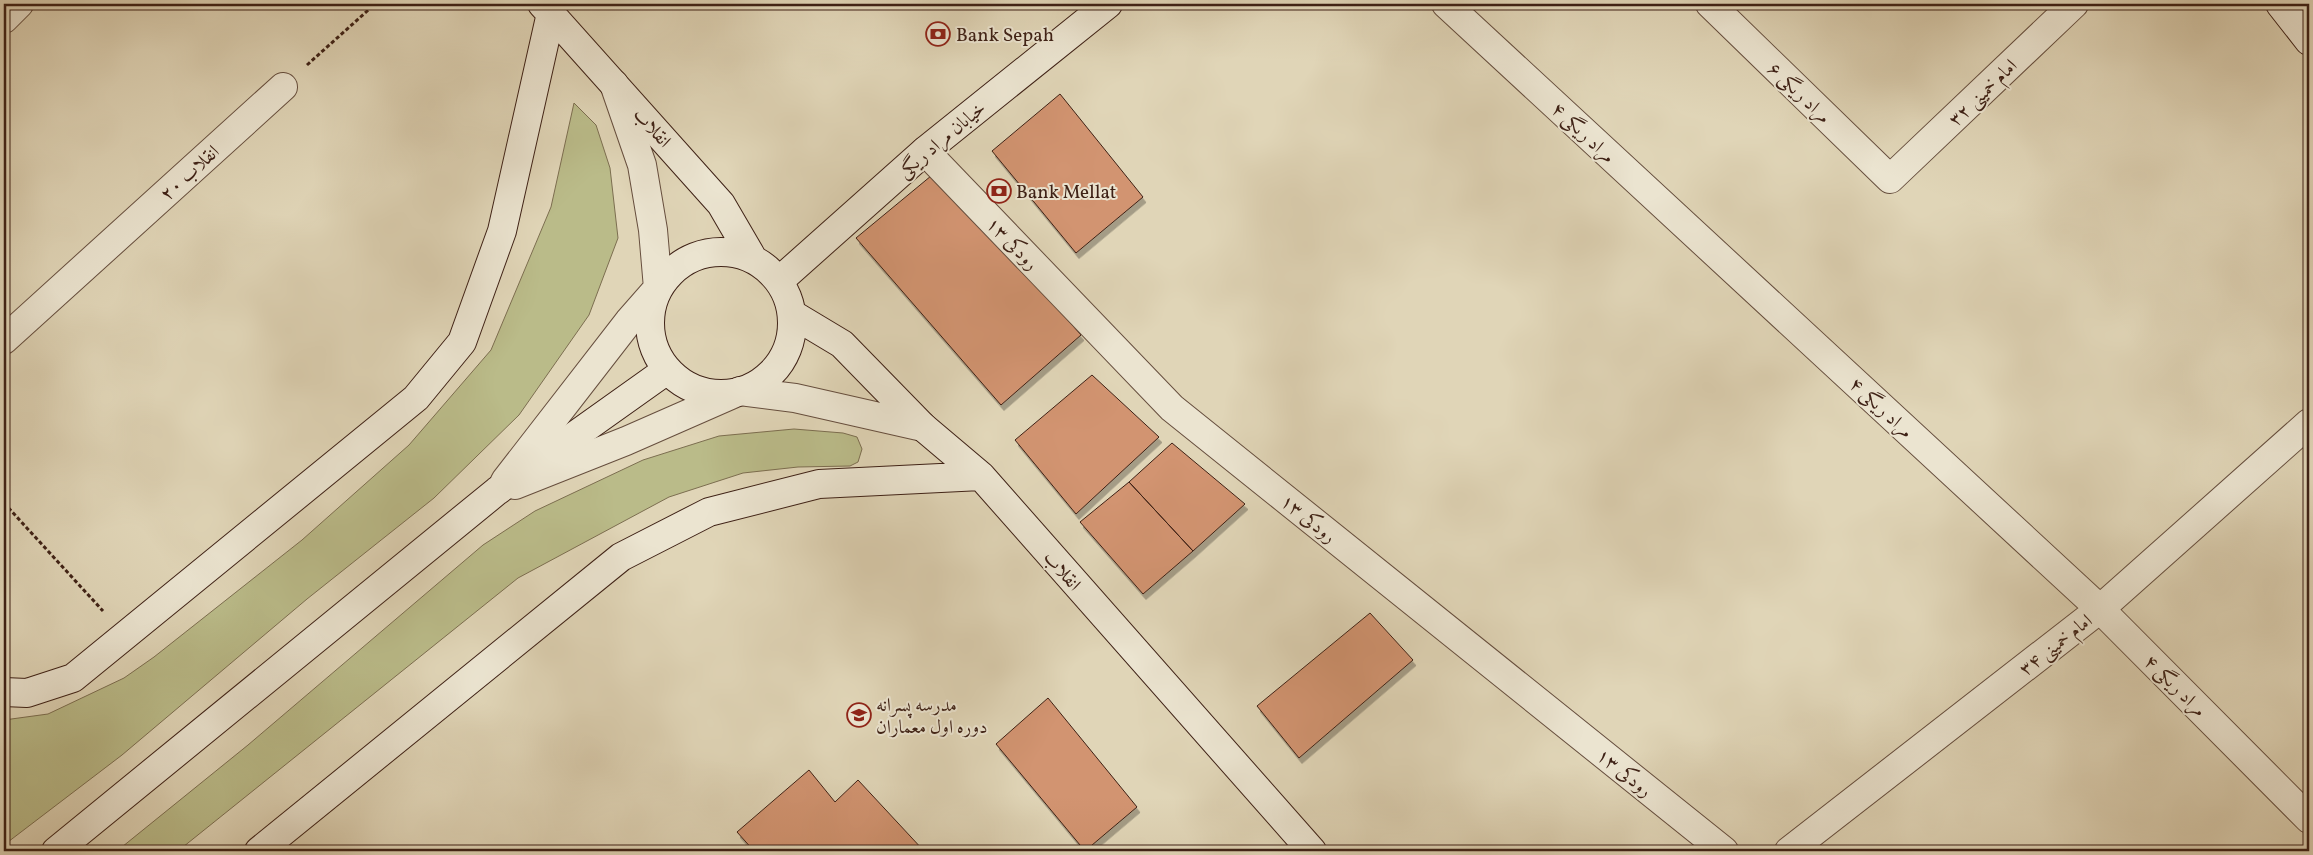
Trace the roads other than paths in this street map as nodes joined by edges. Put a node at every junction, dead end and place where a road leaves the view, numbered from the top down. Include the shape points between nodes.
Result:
1 (19, 4) edge
2 (1108, 4) edge
3 (1446, 4) edge
4 (1710, 4) edge
5 (2074, 4) edge
6 (2280, 4) edge
7 (551, 7) edge
8 (4, 19) edge
9 (2309, 41) edge
10 (614, 84) junction
11 (283, 87) road end
12 (925, 151) junction
13 (1890, 179) joint
14 (753, 259) junction
15 (779, 281) junction
16 (658, 288) junction
17 (792, 314) junction
18 (4, 340) edge
19 (667, 370) junction
20 (740, 391) junction
21 (2309, 423) edge
22 (923, 427) junction
23 (981, 476) junction
24 (497, 491) junction
25 (2100, 609) junction
26 (4, 692) edge
27 (2309, 819) edge
28 (56, 851) edge
29 (259, 851) edge
30 (1312, 851) edge
31 (1724, 851) edge
32 (1788, 851) edge

1 - 8 street
2 - 12 street, خیابان مراد ریگی
3 - 25 street, مراد ریگی ۴
4 - 13 street, مراد ریگی ۶
5 - 13 street, امام خمینی ۳۲
6 - 9 street
7 - 10 street, انقلاب
7 - 26 street via 502,231 462,342 416,398 73,678 27,693
10 - 14 street, انقلاب via 721,204
10 - 16 street via 642,165 653,230
11 - 18 street, انقلاب ۲۰
12 - 15 street, خیابان مراد ریگی
12 - 31 street, رودکی ۱۳ via 1172,408
14 - 15 street
14 - 16 street via 732,252 710,252 689,258 671,271
15 - 17 street
16 - 19 street via 650,308 649,330 655,351
16 - 24 street
17 - 20 street via 785,354 759,383
17 - 22 street, انقلاب via 842,344
19 - 20 street via 682,383 700,391 720,394
19 - 24 street
20 - 22 street via 795,398
20 - 24 street via 626,441
21 - 25 street, امام خمینی ۳۴
22 - 23 street, انقلاب
23 - 29 street via 819,484 710,512 621,557
23 - 30 street, انقلاب
24 - 28 street
25 - 27 street, مراد ریگی ۴
25 - 32 street, امام خمینی ۳۴

